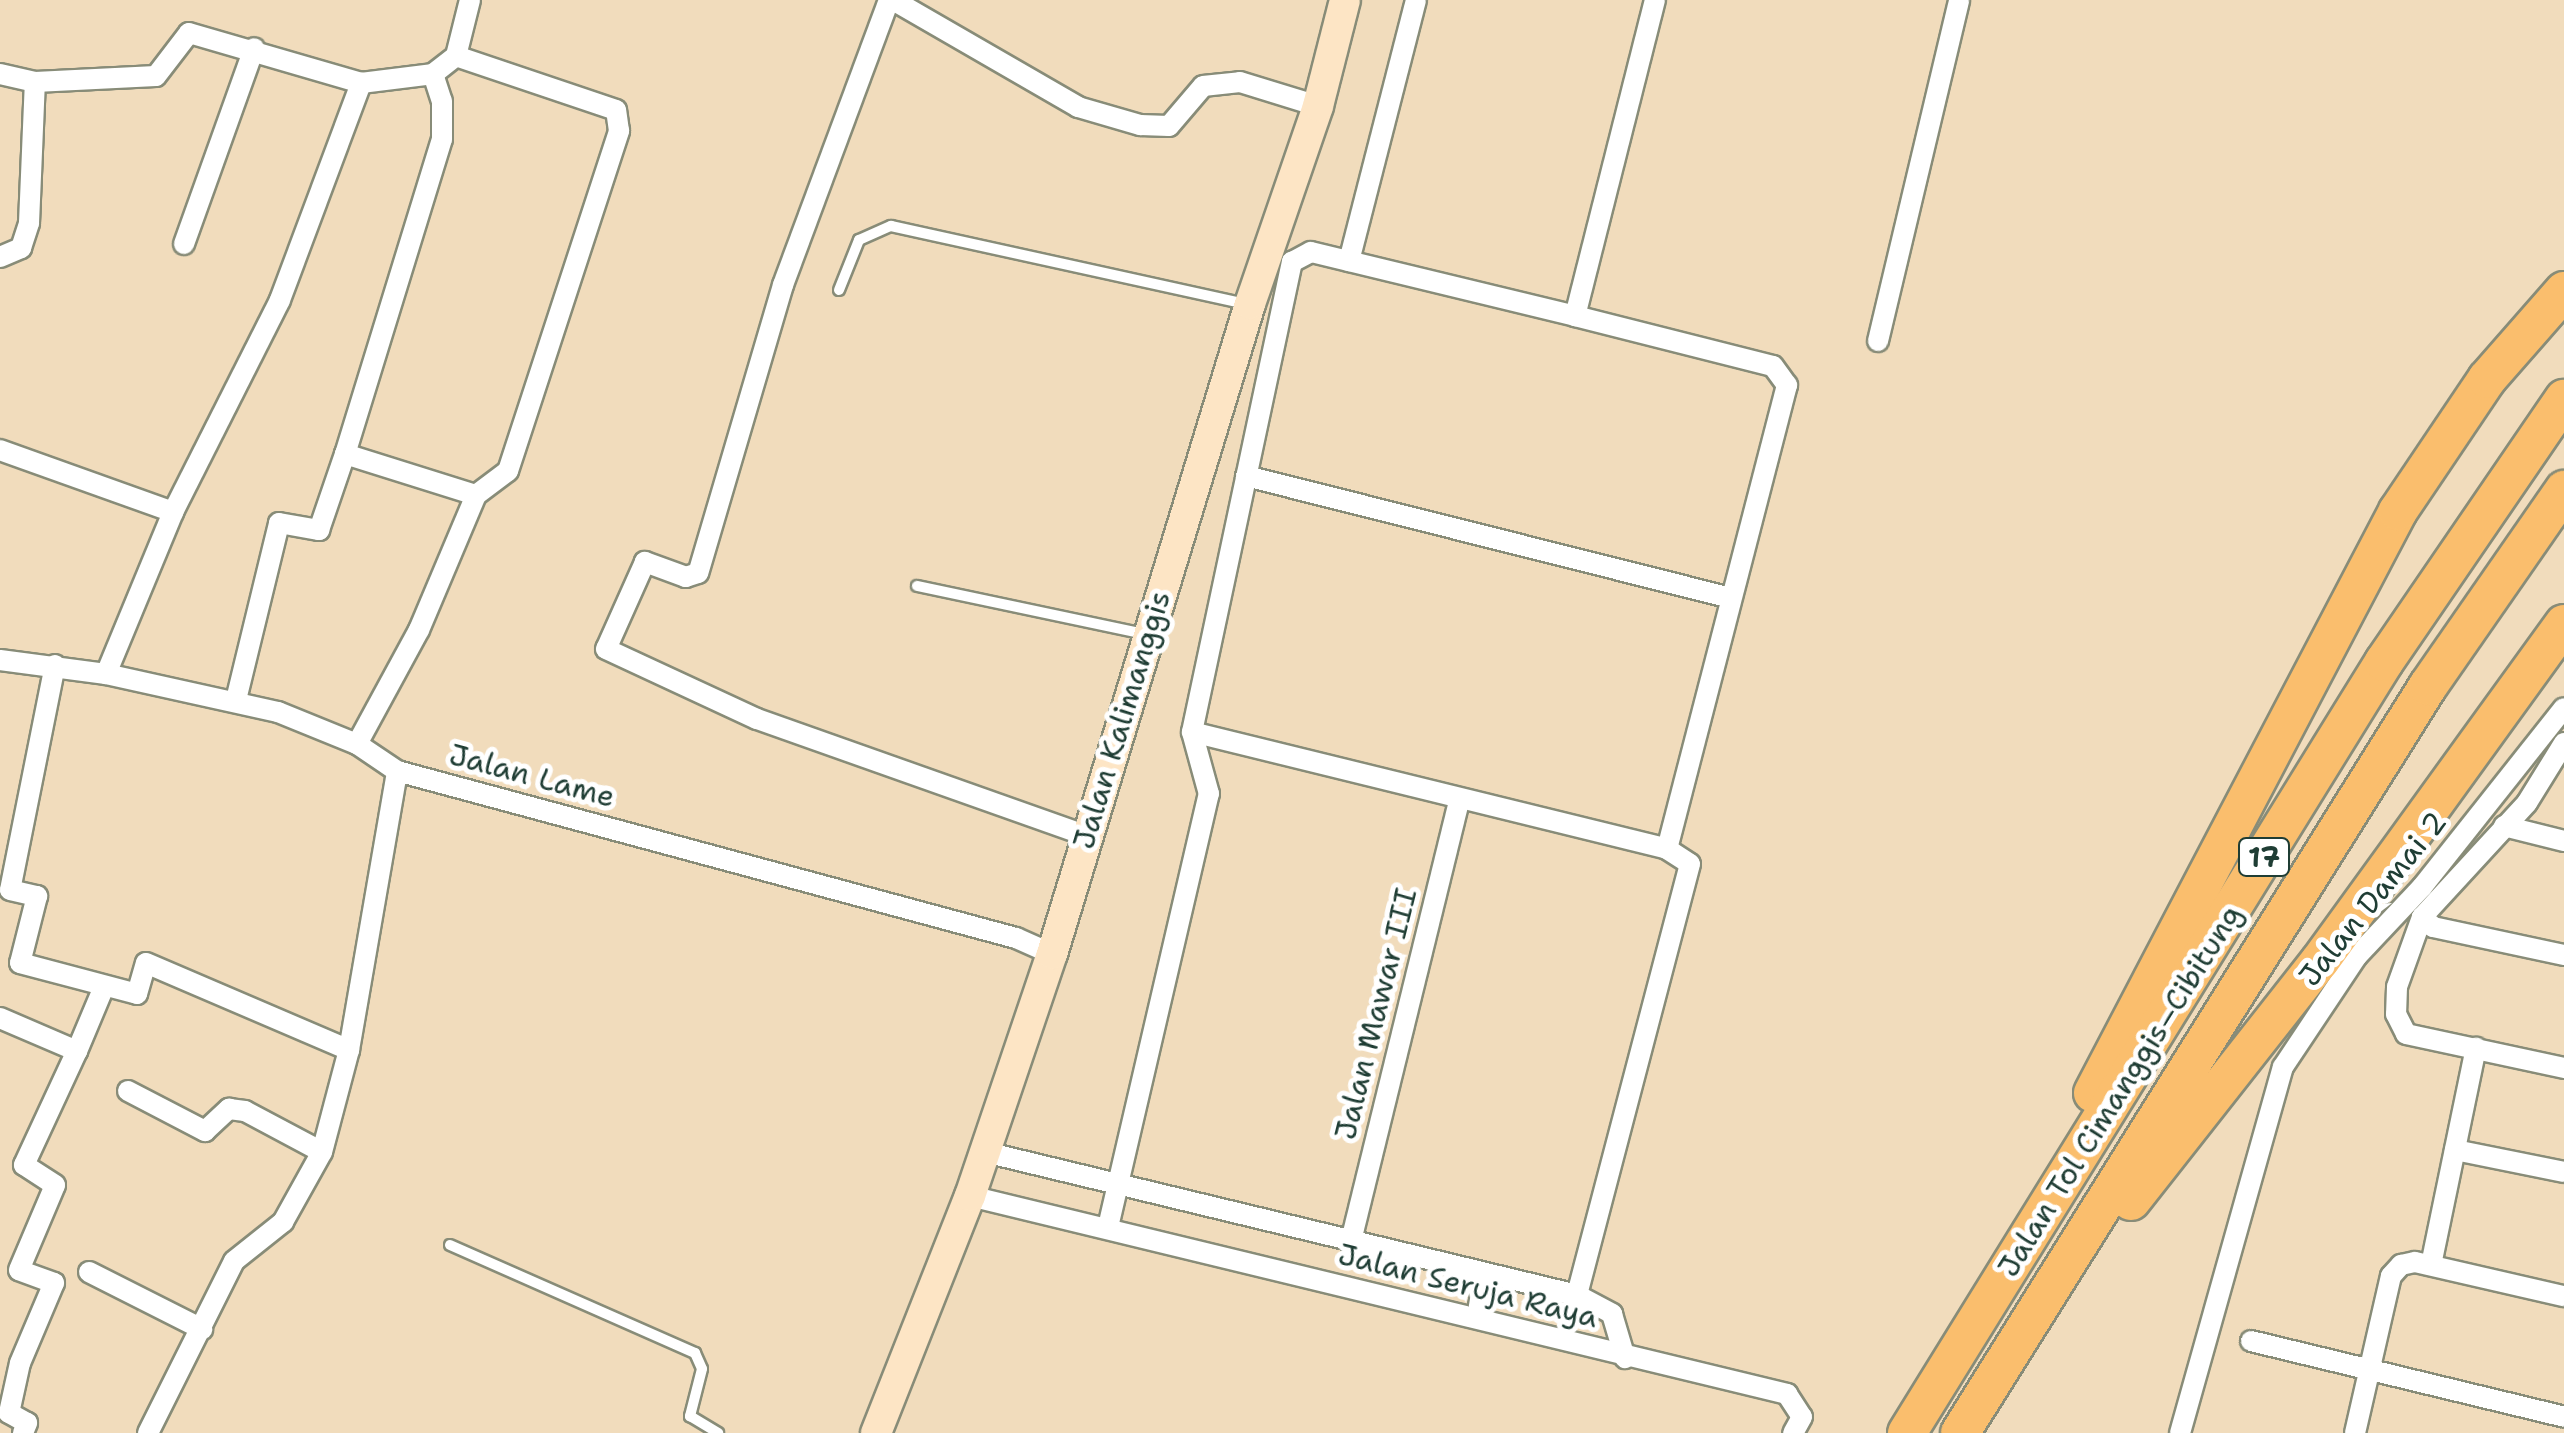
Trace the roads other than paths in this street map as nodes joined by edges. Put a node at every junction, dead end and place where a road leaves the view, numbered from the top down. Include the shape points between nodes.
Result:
1 (470, 0) edge
2 (891, 0) edge
3 (1345, 0) edge
4 (1416, 0) edge
5 (1655, 0) edge
6 (1959, 0) edge
7 (254, 48) junction
8 (456, 56) junction
9 (0, 74) edge
10 (433, 74) junction
11 (36, 82) junction
12 (362, 83) junction
13 (1318, 106) junction
14 (184, 244) dead end
15 (0, 257) edge
16 (1349, 261) junction
17 (840, 290) dead end
18 (2564, 291) edge
19 (1250, 304) junction
20 (1575, 316) junction
21 (1878, 341) dead end
22 (2564, 399) edge
23 (0, 450) edge
24 (345, 454) junction
25 (1246, 476) junction
26 (2564, 490) edge
27 (476, 495) junction
28 (173, 512) junction
29 (917, 586) dead end
30 (1731, 598) junction
31 (2564, 624) edge
32 (1148, 636) junction
33 (0, 660) edge
34 (56, 665) junction
35 (106, 674) junction
36 (236, 700) junction
37 (2564, 708) edge
38 (1192, 732) junction
39 (357, 744) junction
40 (2564, 744) edge
41 (397, 770) junction
42 (1459, 802) junction
43 (2504, 826) junction
44 (1086, 836) junction
45 (2564, 841) edge
46 (1666, 849) junction
47 (2422, 917) junction
48 (1052, 954) junction
49 (2564, 955) edge
50 (104, 990) junction
51 (0, 1018) edge
52 (2476, 1048) junction
53 (349, 1050) junction
54 (77, 1051) junction
55 (2564, 1068) edge
56 (128, 1091) dead end
57 (2455, 1150) junction
58 (322, 1152) junction
59 (985, 1152) junction
60 (2564, 1172) edge
61 (1118, 1186) junction
62 (970, 1196) junction
63 (1108, 1227) junction
64 (1351, 1241) junction
65 (450, 1245) dead end
66 (2431, 1265) junction
67 (90, 1272) dead end
68 (1484, 1275) junction
69 (1577, 1295) junction
70 (2564, 1296) edge
71 (1477, 1318) junction
72 (1977, 1324) junction
73 (202, 1329) junction
74 (2251, 1341) dead end
75 (2011, 1352) junction
76 (1625, 1358) junction
77 (2369, 1372) junction
78 (2564, 1417) edge
79 (23, 1433) edge
80 (148, 1433) edge
81 (718, 1433) edge
82 (876, 1433) edge
83 (1793, 1433) edge
84 (1908, 1433) edge
85 (1960, 1433) edge
86 (2180, 1433) edge
87 (2355, 1433) edge

1 - 8 street
2 - 13 street via 1078,107 1140,125 1169,126 1203,86 1240,82
2 - 44 street via 782,285 698,573 686,577 645,562 607,652 757,719
3 - 13 main road, Jalan Kalimanggis
4 - 16 street
5 - 20 street
6 - 21 street
7 - 11 street via 189,33 156,76
7 - 12 street
7 - 14 street
8 - 10 street
8 - 27 street via 616,110 619,131 508,471 494,488
9 - 11 street
10 - 12 street
10 - 24 street via 442,100 442,139
11 - 15 street via 29,223 20,248
12 - 28 street via 280,300
13 - 19 main road, Jalan Kalimanggis
16 - 20 street
16 - 25 street via 1310,252 1292,262
17 - 19 lane via 859,240 891,226
18 - 72 highway via 2487,379 2398,512 2194,892
19 - 32 main road, Jalan Kalimanggis
20 - 30 street via 1773,366 1787,385
22 - 72 highway, Jalan Tol Cimanggis–Cibitung / 17 via 2384,662
23 - 28 street
24 - 27 street
24 - 36 street via 319,530 279,523
25 - 30 street
25 - 38 street
26 - 75 highway, Jalan Tol Cimanggis–Cibitung / 17 via 2428,686
27 - 39 street via 420,630
28 - 35 street
29 - 32 lane
30 - 46 street
31 - 75 highway via 2320,961
32 - 44 main road, Jalan Kalimanggis
33 - 34 street, Jalan Lame
34 - 35 street, Jalan Lame
34 - 50 street via 10,890 37,896 20,963
35 - 36 street, Jalan Lame
36 - 39 street, Jalan Lame
37 - 86 street, Jalan Damai 2 via 2422,887 2357,956 2283,1067
38 - 42 street
38 - 61 street via 1209,794
39 - 41 street, Jalan Lame
40 - 43 street
41 - 48 street, Jalan Lame via 1016,938
41 - 53 street
42 - 46 street
42 - 64 street, Jalan Mawar III
43 - 45 street
43 - 47 street
44 - 48 main road, Jalan Kalimanggis
46 - 69 street via 1683,856 1692,875
47 - 49 street via 2432,927
47 - 52 street via 2406,948 2396,1014 2406,1034
48 - 59 main road, Jalan Kalimanggis
50 - 53 street via 138,994 146,963
50 - 54 street
51 - 54 street
52 - 55 street
52 - 57 street
53 - 58 street
54 - 79 street via 24,1166 56,1185 19,1270 54,1284 20,1362 9,1413 28,1423
56 - 58 street via 205,1132 229,1109 245,1110
57 - 60 street
57 - 66 street
58 - 73 street via 283,1222 234,1260
59 - 61 street, Jalan Seruja Raya
59 - 62 main road, Jalan Kalimanggis
61 - 63 street
61 - 64 street, Jalan Seruja Raya
62 - 63 street, Jalan Seruja Raya
62 - 82 main road, Jalan Kalimanggis
63 - 71 street, Jalan Seruja Raya
64 - 68 street, Jalan Seruja Raya
65 - 81 lane via 695,1353 702,1369 690,1416
66 - 70 street
66 - 77 street via 2408,1263 2390,1276
67 - 73 street
68 - 69 street, Jalan Seruja Raya
68 - 71 street
69 - 76 street, Jalan Seruja Raya via 1612,1314
71 - 76 street, Jalan Seruja Raya
72 - 84 highway, Jalan Tol Cimanggis–Cibitung / 17
73 - 80 street
74 - 77 street
75 - 85 highway, Jalan Tol Cimanggis–Cibitung / 17
76 - 83 street via 1787,1394 1802,1417
77 - 78 street
77 - 87 street

